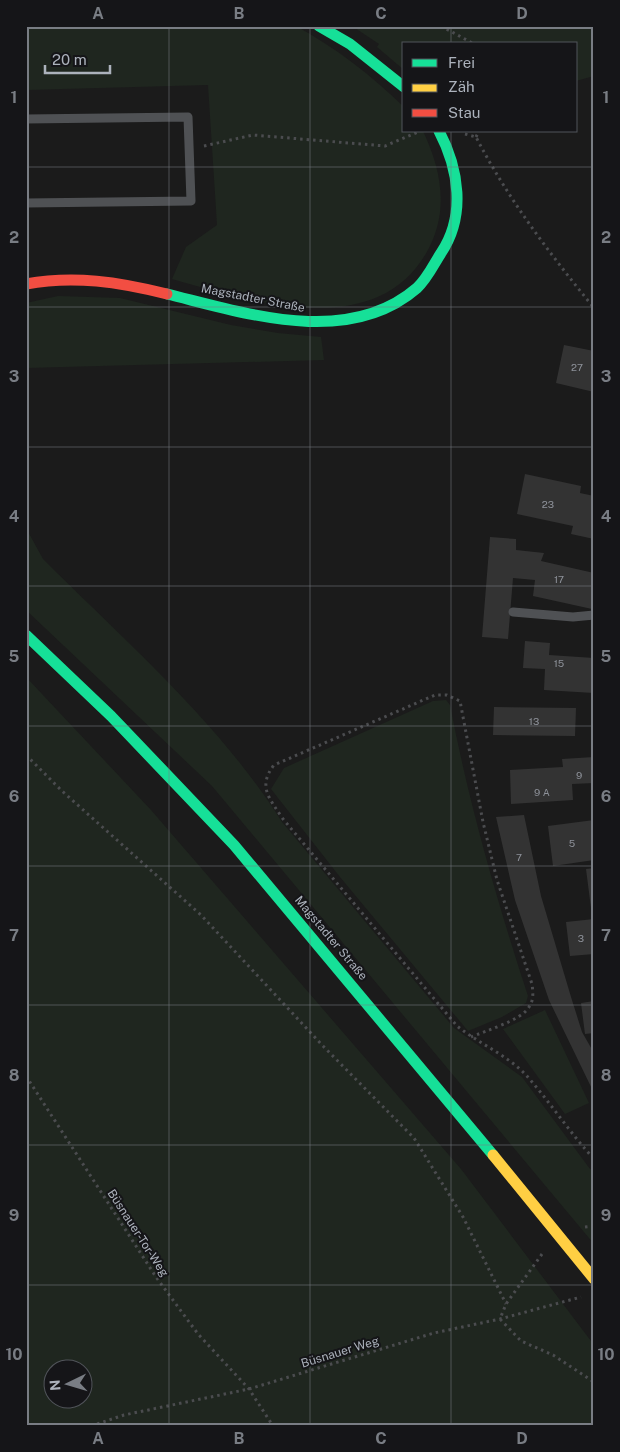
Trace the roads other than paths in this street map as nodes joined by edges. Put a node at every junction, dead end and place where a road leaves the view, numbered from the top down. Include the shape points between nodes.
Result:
1 (319, 26) edge
2 (402, 85) edge
3 (26, 119) edge
4 (439, 132) edge
5 (26, 203) edge
6 (26, 284) edge
7 (513, 612) dead end
8 (594, 614) edge
9 (26, 635) edge
10 (594, 1279) edge

1 - 2 main road via 350,44
3 - 5 lane via 188,117 191,202
4 - 6 main road, Magstadter Straße via 453,160 456,180 454,220 449,240 434,270 420,287 381,311 343,321 308,323 246,313 99,280 76,278
7 - 8 lane via 573,617
9 - 10 main road, Magstadter Straße via 111,716 234,845

